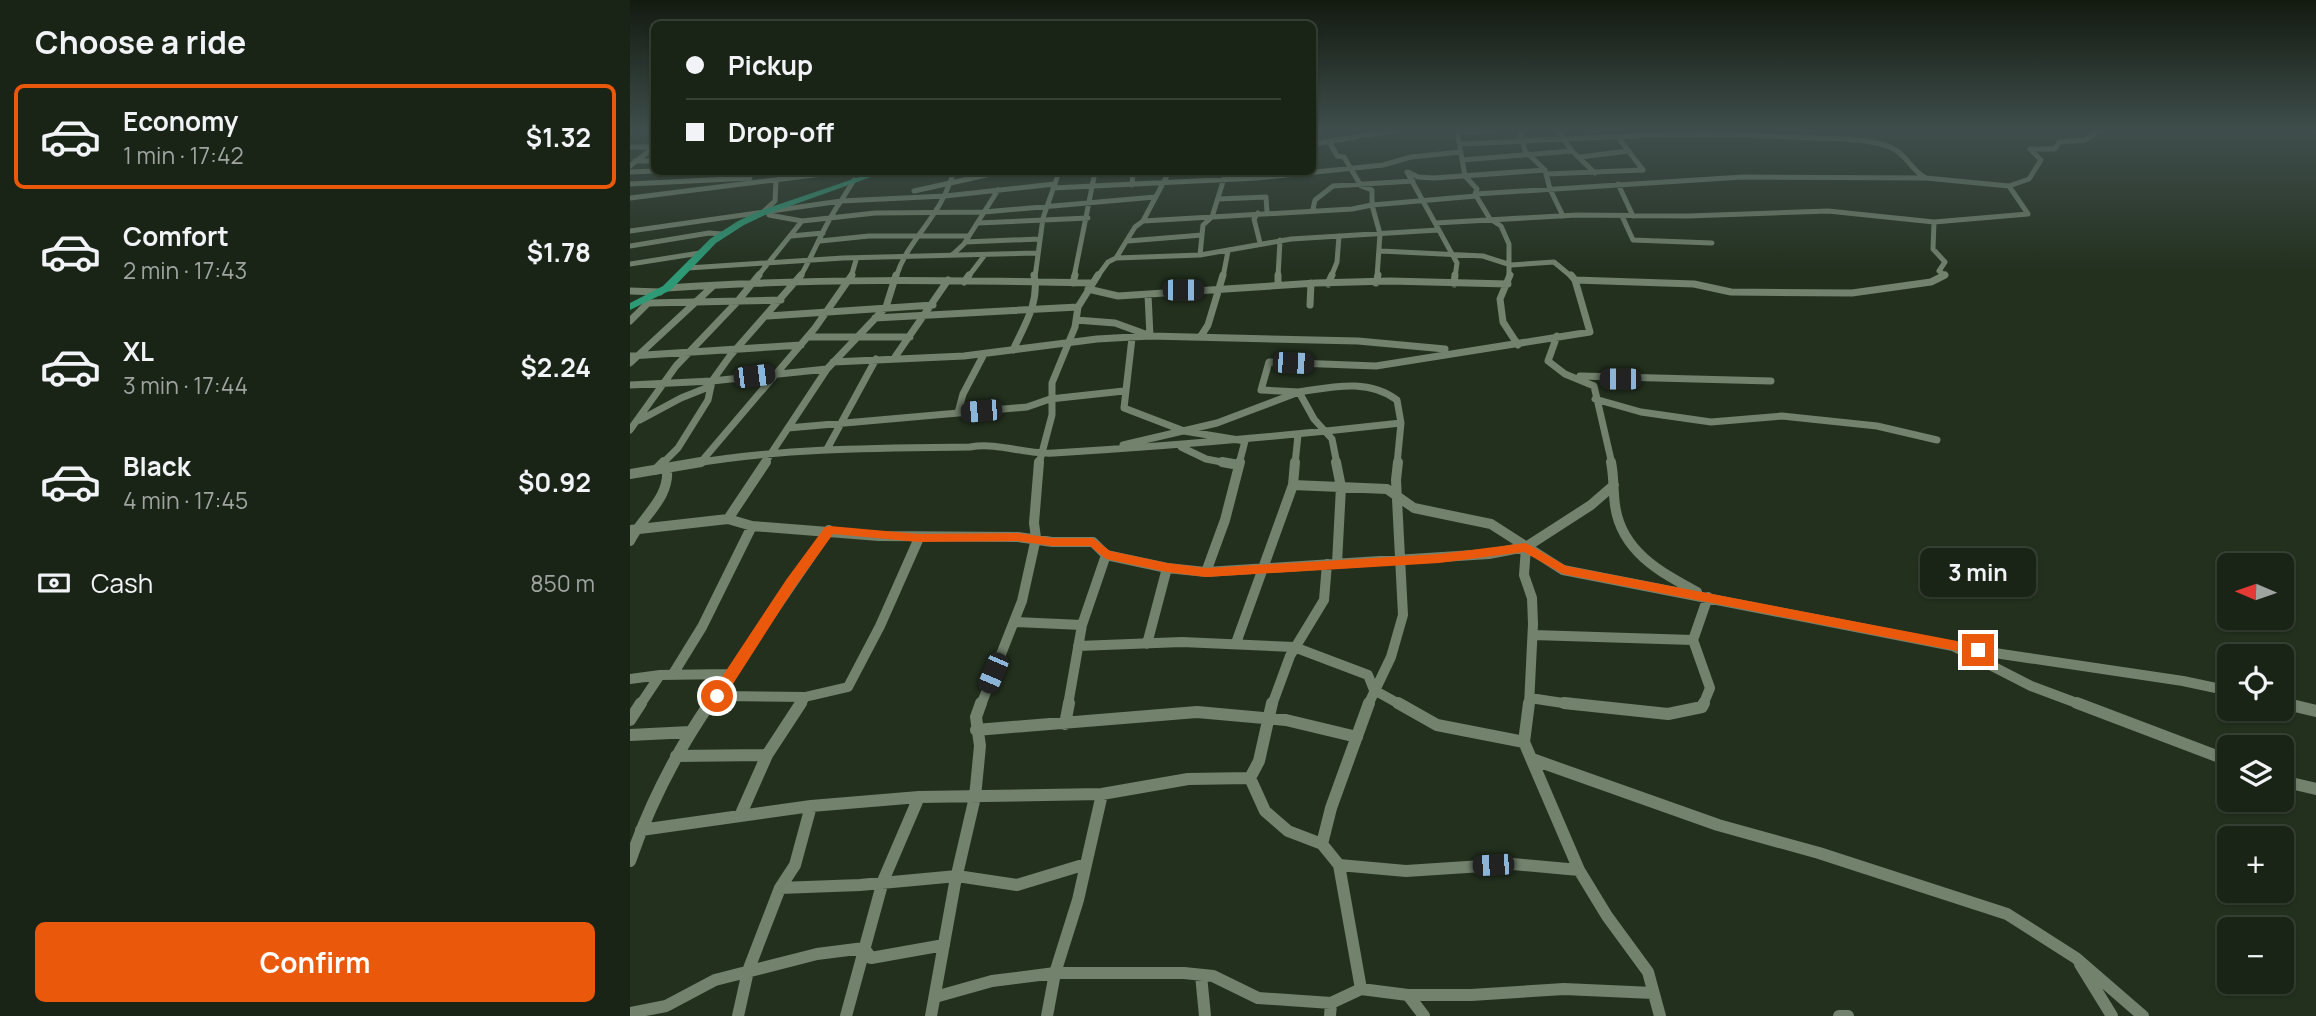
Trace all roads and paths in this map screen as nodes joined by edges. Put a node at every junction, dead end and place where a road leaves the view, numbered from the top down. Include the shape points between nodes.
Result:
1 (743, 178) edge
2 (754, 178) edge
3 (779, 178) edge
4 (794, 178) edge
5 (860, 178) edge
6 (952, 178) edge
7 (968, 178) edge
8 (988, 178) edge
9 (1057, 178) edge
10 (1094, 178) edge
11 (1133, 178) edge
12 (1167, 178) edge
13 (1242, 178) edge
14 (1356, 178) edge
15 (1467, 178) edge
16 (1547, 178) edge
17 (1718, 178) edge
18 (1930, 178) edge
19 (2029, 178) edge
20 (855, 180) junction
21 (1224, 180) junction
22 (776, 181) junction
23 (1413, 181) joint
24 (951, 182) junction
25 (1166, 182) junction
26 (630, 184) edge
27 (653, 184) junction
28 (1618, 184) junction
29 (1132, 185) junction
30 (1054, 186) junction
31 (1361, 186) junction
32 (2009, 186) junction
33 (1092, 187) junction
34 (1550, 189) junction
35 (998, 190) junction
36 (989, 192) junction
37 (945, 195) junction
38 (1476, 195) junction
39 (895, 196) junction
40 (640, 197) junction
41 (630, 198) edge
42 (1154, 198) junction
43 (1218, 199) junction
44 (1423, 199) junction
45 (841, 201) junction
46 (1088, 204) junction
47 (1372, 205) junction
48 (1048, 206) junction
49 (1313, 209) junction
50 (984, 212) junction
51 (1267, 212) junction
52 (762, 213) junction
53 (1258, 213) junction
54 (934, 214) junction
55 (1563, 216) junction
56 (1622, 216) junction
57 (1633, 216) junction
58 (829, 217) junction
59 (1212, 217) junction
60 (1043, 218) junction
61 (1088, 218) junction
62 (1490, 219) junction
63 (1143, 220) junction
64 (802, 221) junction
65 (1934, 222) junction
66 (978, 223) junction
67 (1435, 223) junction
68 (1437, 230) junction
69 (630, 231) edge
70 (1379, 232) junction
71 (722, 234) junction
72 (1202, 235) junction
73 (791, 236) junction
74 (918, 236) junction
75 (1339, 236) junction
76 (821, 237) junction
77 (967, 239) junction
78 (1039, 239) junction
79 (1280, 240) junction
80 (1128, 241) junction
81 (643, 243) junction
82 (1260, 243) junction
83 (1712, 243) dead end
84 (630, 246) edge
85 (1228, 251) junction
86 (1381, 251) junction
87 (700, 253) junction
88 (1037, 253) junction
89 (1450, 254) junction
90 (952, 255) junction
91 (1200, 255) junction
92 (984, 256) junction
93 (902, 257) junction
94 (1116, 258) junction
95 (856, 260) junction
96 (808, 261) junction
97 (769, 262) junction
98 (630, 264) edge
99 (1511, 265) junction
100 (688, 268) junction
101 (948, 280) junction
102 (1575, 280) junction
103 (1035, 281) junction
104 (894, 282) junction
105 (964, 282) junction
106 (796, 283) junction
107 (1073, 283) junction
108 (1311, 283) junction
109 (1376, 283) junction
110 (716, 284) junction
111 (751, 284) junction
112 (849, 284) junction
113 (1328, 284) junction
114 (1454, 284) junction
115 (1508, 284) junction
116 (1278, 285) junction
117 (1090, 286) junction
118 (663, 290) junction
119 (1217, 290) junction
120 (630, 291) edge
121 (1148, 295) junction
122 (781, 300) junction
123 (647, 302) junction
124 (693, 302) junction
125 (737, 302) junction
126 (933, 305) junction
127 (1310, 305) dead end
128 (630, 307) edge
129 (886, 307) junction
130 (1078, 307) junction
131 (1031, 310) junction
132 (828, 312) junction
133 (768, 316) junction
134 (923, 317) junction
135 (875, 318) junction
136 (1076, 320) junction
137 (630, 321) edge
138 (1557, 335) junction
139 (858, 336) junction
140 (1150, 336) junction
141 (1201, 336) junction
142 (808, 337) junction
143 (910, 337) junction
144 (1132, 338) junction
145 (1068, 344) junction
146 (801, 345) junction
147 (1518, 345) junction
148 (737, 349) junction
149 (1013, 351) junction
150 (1460, 351) junction
151 (687, 353) junction
152 (984, 354) junction
153 (634, 356) edge
154 (895, 357) junction
155 (876, 359) junction
156 (630, 363) edge
157 (830, 365) junction
158 (775, 374) junction
159 (1564, 374) junction
160 (1771, 382) dead end
161 (664, 383) junction
162 (711, 383) junction
163 (630, 385) edge
164 (1124, 391) junction
165 (1299, 392) junction
166 (1050, 399) junction
167 (1595, 399) junction
168 (958, 413) junction
169 (844, 422) junction
170 (1401, 423) junction
171 (633, 426) edge
172 (788, 428) junction
173 (1184, 431) junction
174 (1326, 433) junction
175 (1298, 435) junction
176 (1937, 440) dead end
177 (1245, 441) junction
178 (1178, 445) junction
179 (827, 449) junction
180 (1104, 449) junction
181 (773, 452) junction
182 (1043, 454) junction
183 (701, 462) junction
184 (1239, 465) junction
185 (667, 468) junction
186 (656, 470) junction
187 (630, 474) edge
188 (1293, 485) junction
189 (1614, 485) junction
190 (1341, 488) junction
191 (1398, 498) junction
192 (728, 519) junction
193 (752, 526) junction
194 (632, 530) edge
195 (830, 530) junction
196 (919, 538) junction
197 (1036, 538) junction
198 (630, 541) edge
199 (1526, 547) junction
200 (1106, 555) junction
201 (1402, 559) junction
202 (1332, 564) junction
203 (1167, 568) junction
204 (1264, 570) junction
205 (1206, 572) junction
206 (1708, 597) junction
207 (1015, 622) junction
208 (1082, 625) junction
209 (1533, 635) junction
210 (1693, 640) junction
211 (1236, 643) junction
212 (1147, 644) junction
213 (1078, 646) junction
214 (1953, 646) junction
215 (1294, 647) junction
216 (673, 674) junction
217 (731, 674) junction
218 (660, 675) junction
219 (630, 679) edge
220 (2217, 688) edge
221 (1374, 690) junction
222 (717, 696) junction
223 (805, 697) junction
224 (1530, 698) junction
225 (2294, 706) edge
226 (2316, 711) edge
227 (1267, 718) junction
228 (630, 720) edge
229 (1065, 724) junction
230 (976, 730) junction
231 (690, 732) junction
232 (630, 735) edge
233 (1357, 737) junction
234 (1524, 742) junction
235 (767, 755) junction
236 (2217, 756) edge
237 (676, 757) junction
238 (1532, 759) junction
239 (1250, 778) junction
240 (2294, 783) edge
241 (2316, 789) edge
242 (1102, 794) junction
243 (919, 797) junction
244 (975, 797) junction
245 (811, 806) junction
246 (740, 816) junction
247 (641, 830) junction
248 (1322, 844) junction
249 (630, 861) edge
250 (1087, 864) junction
251 (1339, 865) junction
252 (1579, 870) junction
253 (957, 876) junction
254 (883, 881) junction
255 (780, 888) junction
256 (944, 945) junction
257 (864, 948) junction
258 (2076, 958) junction
259 (748, 971) junction
260 (1055, 973) junction
261 (1201, 975) junction
262 (1361, 989) junction
263 (1653, 993) junction
264 (1408, 995) junction
265 (935, 997) junction
266 (1330, 1009) edge
267 (630, 1013) edge
268 (738, 1016) edge
269 (846, 1016) edge
270 (931, 1016) edge
271 (1047, 1016) edge
272 (1205, 1016) edge
273 (1424, 1016) edge
274 (1660, 1016) edge
275 (1839, 1016) edge
276 (1848, 1016) edge
277 (2112, 1016) edge
278 (2143, 1016) edge

1 - 27 street
2 - 22 street
3 - 22 street
4 - 22 street
5 - 20 main road
6 - 24 street
7 - 24 street
8 - 36 street
9 - 30 street
10 - 33 street
11 - 29 street
12 - 25 street
13 - 21 street
14 - 31 street
15 - 38 street via 1477,189
16 - 34 street
17 - 28 street
18 - 32 street
19 - 32 street
20 - 45 street
20 - 52 main road
21 - 25 street
21 - 43 street
22 - 40 street
22 - 52 street via 775,201
23 - 31 street
23 - 44 street
24 - 37 street
24 - 39 street
25 - 29 street
25 - 42 street
26 - 27 street
27 - 40 street
28 - 34 street
28 - 57 street
29 - 33 street
30 - 33 street
30 - 35 street
30 - 48 street
31 - 47 street via 1372,190
31 - 49 street via 1333,186 1315,200
32 - 65 street via 2028,214
33 - 46 street
34 - 38 street
34 - 55 street
35 - 36 street
35 - 50 street
36 - 37 street
37 - 39 street
37 - 54 street
38 - 44 street
38 - 62 street
39 - 45 street
40 - 41 street
42 - 46 street
42 - 63 street
43 - 51 street via 1266,197
43 - 59 street
44 - 47 street
44 - 67 street
45 - 52 street
45 - 58 street
46 - 48 street
46 - 61 street
47 - 49 street
47 - 70 street
48 - 50 street
48 - 60 street
49 - 51 street
50 - 54 street
50 - 66 street
51 - 53 street
52 - 64 street
52 - 69 street
52 - 71 main road
53 - 59 street
53 - 82 street via 1254,219
54 - 58 street
54 - 74 street
55 - 56 street
55 - 62 street
56 - 57 street
56 - 83 street via 1633,240
57 - 65 street via 1828,211
58 - 64 street
58 - 76 street
59 - 63 street
59 - 72 street via 1203,225
60 - 61 street
60 - 66 street
60 - 78 street
61 - 107 street
62 - 67 street
62 - 99 street via 1501,226
63 - 80 street
64 - 73 street
65 - 102 street via 1933,249 1945,262 1939,271 1945,275 1931,282 1852,293 1766,293 1694,284
66 - 77 street
67 - 68 street
68 - 70 street
68 - 89 street
70 - 75 street
70 - 86 street
71 - 81 street
71 - 87 main road
72 - 80 street
72 - 91 street
73 - 76 street
73 - 97 street
74 - 76 street
74 - 77 street
74 - 93 street
75 - 79 street
75 - 113 street via 1337,262
76 - 96 street
77 - 78 street
77 - 90 street
78 - 88 street
79 - 82 street
79 - 116 street
80 - 94 street
81 - 84 street
81 - 98 street
82 - 85 street
85 - 91 street
85 - 119 street
86 - 89 street
86 - 109 street
87 - 98 street
87 - 100 main road
88 - 92 street
88 - 103 street
89 - 99 street via 1483,256
89 - 114 street via 1457,263
90 - 92 street
90 - 93 street
91 - 94 street
92 - 105 street
93 - 95 street
93 - 104 street
94 - 117 street
95 - 96 street
95 - 112 street
96 - 97 street
96 - 106 street
97 - 100 street
97 - 111 street
99 - 102 street via 1554,262
99 - 115 street
100 - 118 main road
101 - 104 street
101 - 105 street
101 - 126 street
102 - 138 street via 1590,332
103 - 105 street
103 - 107 street
103 - 131 street
104 - 112 street
104 - 129 street
106 - 111 street
106 - 112 street
106 - 122 street
107 - 117 street
108 - 113 street
108 - 116 street
108 - 127 street
109 - 113 street
109 - 114 street
110 - 111 street
110 - 118 street
110 - 124 street
111 - 125 street
112 - 132 street
114 - 115 street
115 - 147 street via 1500,299 1503,322
116 - 119 street
117 - 121 street via 1118,296
117 - 130 street
118 - 120 street
118 - 123 main road
119 - 121 street
119 - 141 street
121 - 140 street
122 - 125 street
122 - 133 street
123 - 124 street
123 - 128 main road
123 - 137 street
124 - 125 street
124 - 153 street
125 - 151 street
126 - 129 street
126 - 134 street
129 - 132 street
129 - 135 street
130 - 131 street
130 - 136 street
131 - 134 street
131 - 149 street
132 - 133 street
132 - 142 street
133 - 148 street
134 - 135 street
134 - 143 street
135 - 139 street
136 - 140 street via 1115,323
136 - 145 street
138 - 147 street
138 - 159 street via 1548,360
139 - 142 street
139 - 143 street
139 - 157 street
140 - 141 street
140 - 144 street
141 - 150 street via 1359,341
142 - 146 street
143 - 154 street
144 - 145 street
144 - 164 street
145 - 149 street
145 - 166 street
146 - 148 street
146 - 158 street
147 - 150 street
148 - 151 street
148 - 162 street
149 - 152 street
150 - 165 street via 1376,366 1269,362 1261,390
151 - 153 street
151 - 161 street
152 - 154 street
152 - 168 street
153 - 156 street
154 - 155 street
155 - 157 street
155 - 169 street
157 - 158 street
157 - 172 street
158 - 162 street
158 - 183 street
159 - 160 street via 1595,379
159 - 167 street via 1594,386
161 - 162 street
161 - 163 street
161 - 171 street
162 - 171 street
162 - 186 street via 709,400 678,448
164 - 166 street
164 - 173 street via 1124,408
165 - 170 street via 1381,389 1397,400
165 - 173 street
165 - 174 street
166 - 168 street via 1027,407
166 - 182 street via 1052,415
167 - 176 street via 1641,412 1711,422 1782,416 1877,426
167 - 189 street
168 - 169 street
169 - 172 street
169 - 179 street
170 - 174 street
170 - 191 street
172 - 181 street
173 - 177 street
173 - 180 street
174 - 175 street
174 - 190 street via 1332,439
175 - 177 street
175 - 188 street
177 - 178 street
177 - 184 street
178 - 180 street
178 - 184 street via 1206,459
179 - 181 street
179 - 182 street via 989,443
180 - 182 street
181 - 183 street
181 - 192 street
182 - 197 street via 1037,471
183 - 185 street
184 - 205 street
185 - 186 street
185 - 194 street via 670,480 665,495
186 - 187 street
188 - 190 street
188 - 204 street
189 - 199 street via 1582,512
189 - 206 street via 1619,525 1630,547 1662,573
190 - 191 street via 1387,489
190 - 202 street
191 - 199 street via 1430,513 1492,524
191 - 201 street
192 - 193 street
192 - 194 street
193 - 195 street
193 - 216 street
194 - 198 street
195 - 196 street
195 - 217 street
196 - 197 street
196 - 223 street via 848,687
197 - 200 street via 1093,542
197 - 207 street
199 - 201 street via 1439,559
199 - 206 street via 1563,570
199 - 209 street via 1524,575 1532,598
200 - 203 street
200 - 208 street
201 - 202 street
201 - 221 street via 1403,615 1391,657
202 - 204 street
202 - 215 street via 1324,604
203 - 205 street
203 - 212 street
204 - 205 street
204 - 211 street
206 - 210 street
206 - 214 street
207 - 208 street
207 - 230 street via 979,708
208 - 213 street
209 - 210 street
209 - 224 street
210 - 224 street via 1710,688 1702,707 1668,714
211 - 212 street
211 - 215 street
212 - 213 street
213 - 229 street
214 - 220 street
214 - 236 street via 2031,686
215 - 221 street via 1368,675
215 - 227 street
216 - 217 street
216 - 218 street
217 - 222 street
218 - 219 street
218 - 228 street
221 - 233 street
221 - 234 street via 1437,725
222 - 223 street
222 - 231 street
223 - 235 street
224 - 234 street
225 - 226 street
227 - 229 street via 1197,712
227 - 233 street
227 - 239 street via 1258,768
229 - 230 street
230 - 244 street via 980,746
231 - 232 street
231 - 237 street
233 - 248 street
234 - 238 street
235 - 237 street
235 - 246 street
237 - 247 street
238 - 252 street
238 - 258 street via 1718,825 2007,914
239 - 242 street via 1188,779
239 - 248 street via 1265,811 1288,831
240 - 241 street
242 - 244 street
242 - 250 street
243 - 244 street
243 - 245 street
243 - 254 street
244 - 253 street
245 - 246 street
245 - 255 street via 795,865
246 - 247 street
247 - 249 street
248 - 251 street
250 - 253 street via 1017,885
250 - 260 street
251 - 252 street via 1406,871 1513,864
251 - 262 street
252 - 263 street via 1648,972
253 - 254 street
253 - 256 street
254 - 255 street
254 - 257 street
255 - 259 street
256 - 257 street via 871,958
256 - 265 street
257 - 259 street
257 - 269 street
258 - 277 street
258 - 278 street
259 - 267 street via 715,980 666,1006
259 - 268 street
260 - 261 street
260 - 265 street via 992,981
260 - 271 street
261 - 266 street via 1213,976 1258,998
261 - 272 street
262 - 264 street
262 - 266 street
263 - 264 street via 1564,989
263 - 274 street
264 - 273 street
265 - 270 street
275 - 276 street

